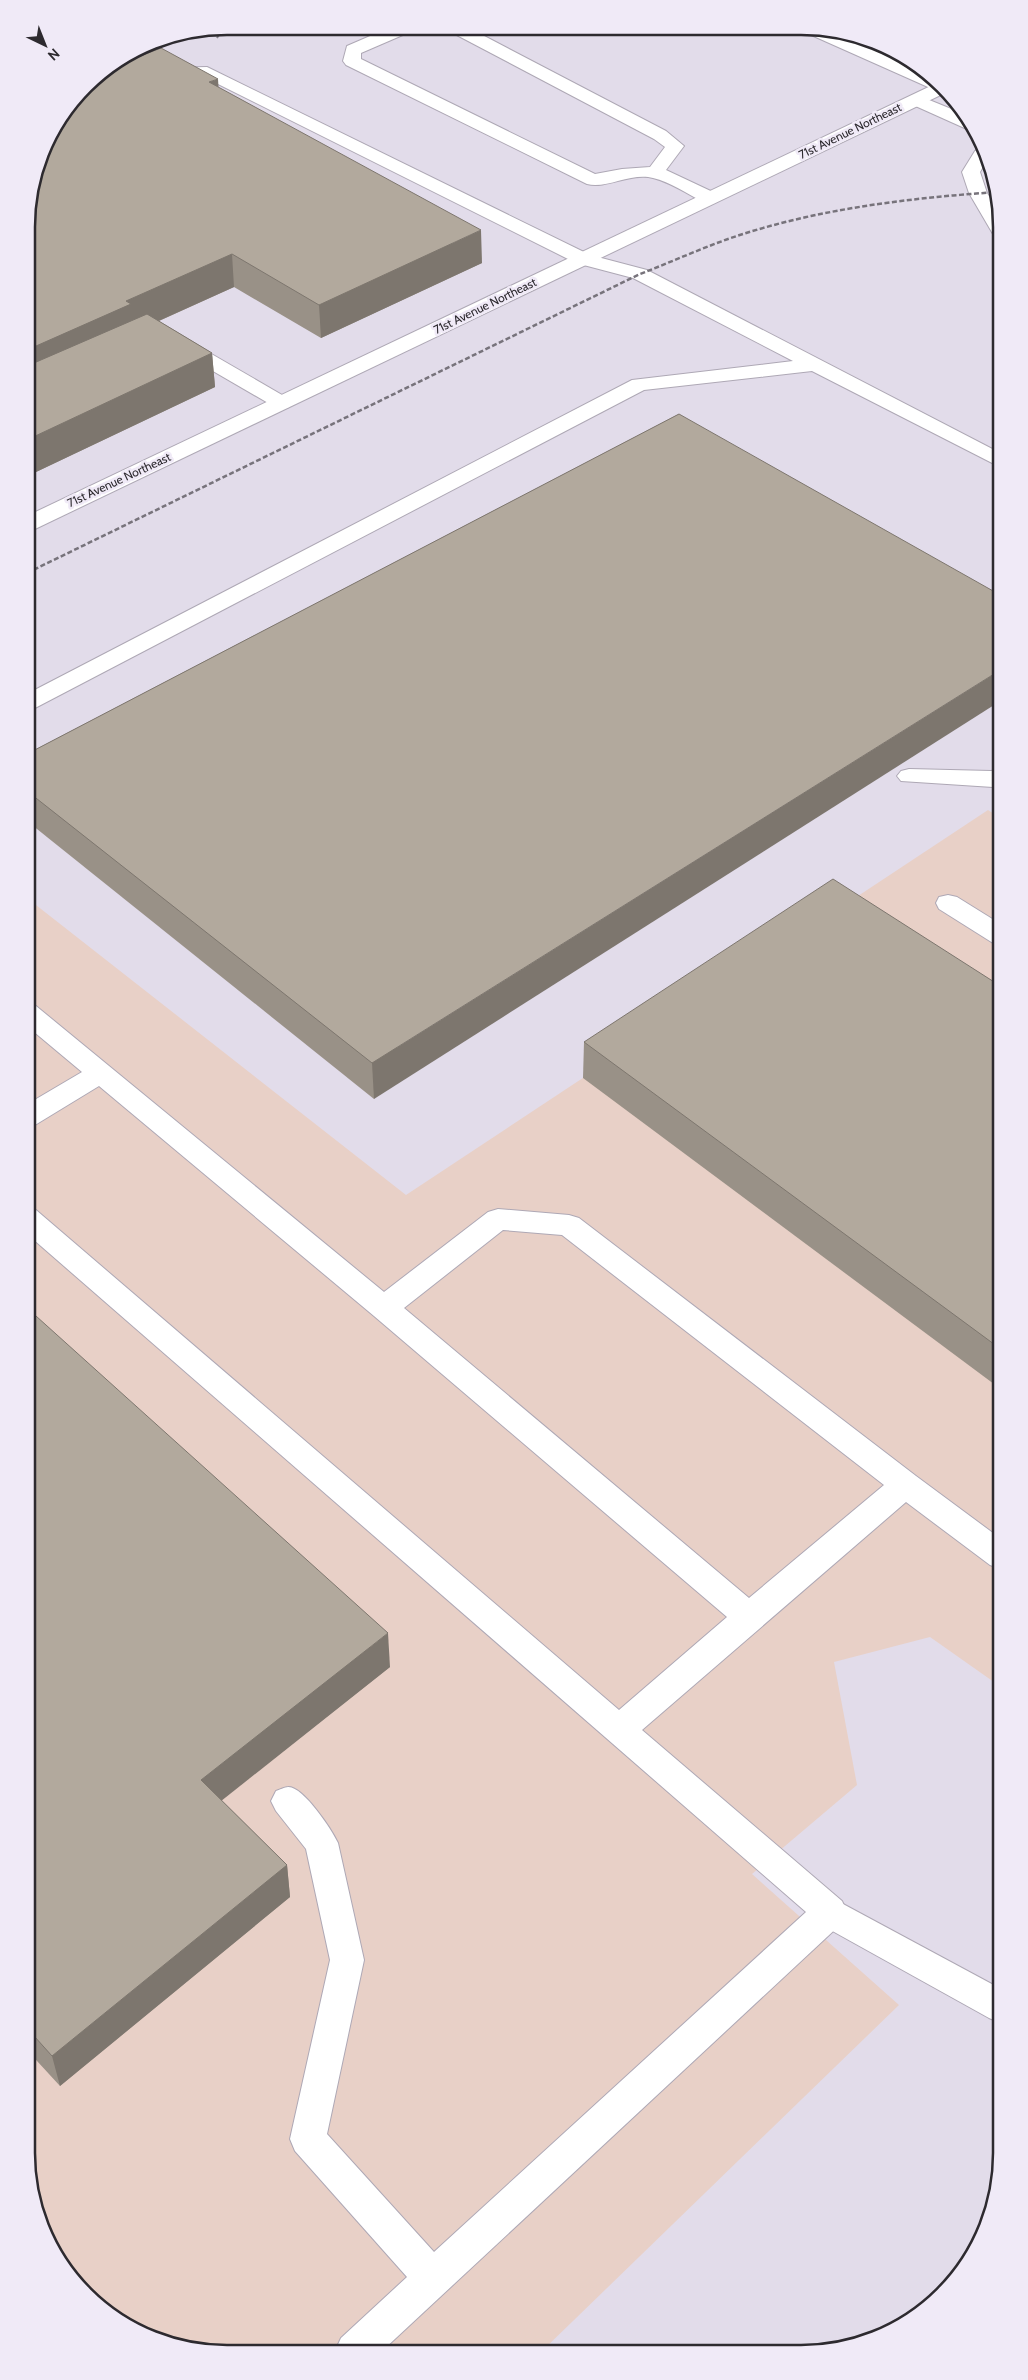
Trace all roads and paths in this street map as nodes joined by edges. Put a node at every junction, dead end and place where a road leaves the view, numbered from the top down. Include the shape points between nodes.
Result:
1 (388, 35) edge
2 (470, 35) edge
3 (833, 38) edge
4 (152, 74) edge
5 (920, 77) edge
6 (936, 90) edge
7 (917, 100) junction
8 (961, 120) edge
9 (980, 157) edge
10 (655, 172) junction
11 (710, 198) junction
12 (993, 219) edge
13 (583, 259) junction
14 (161, 333) edge
15 (815, 365) junction
16 (282, 403) junction
17 (993, 457) edge
18 (35, 520) edge
19 (35, 698) edge
20 (909, 776) dead end
21 (993, 779) edge
22 (948, 903) dead end
23 (993, 931) edge
24 (35, 1019) edge
25 (100, 1073) junction
26 (35, 1113) edge
27 (35, 1225) edge
28 (384, 1308) junction
29 (905, 1485) junction
30 (993, 1549) edge
31 (749, 1617) junction
32 (619, 1730) junction
33 (288, 1801) dead end
34 (830, 1912) junction
35 (993, 2003) edge
36 (433, 2279) junction
37 (361, 2345) edge

1 - 10 street via 353,50 352,61 593,180
2 - 10 street via 660,135 675,146
3 - 5 street
4 - 13 street via 207,72
6 - 7 street, 71st Avenue Northeast
7 - 8 street
7 - 11 street, 71st Avenue Northeast
9 - 12 street via 972,172 978,194
10 - 11 street
11 - 13 street, 71st Avenue Northeast
13 - 15 street via 640,274
13 - 16 street, 71st Avenue Northeast
14 - 16 street
15 - 17 street
15 - 19 street via 638,384
16 - 18 street, 71st Avenue Northeast
20 - 21 street
22 - 23 street
24 - 25 street
25 - 26 street
25 - 28 street
27 - 32 street
28 - 29 street via 498,1219 569,1225
28 - 31 street
29 - 30 street
29 - 31 street
31 - 32 street
32 - 34 street
33 - 36 street via 322,1843 347,1960 308,2139
34 - 35 street
34 - 36 street
36 - 37 street

